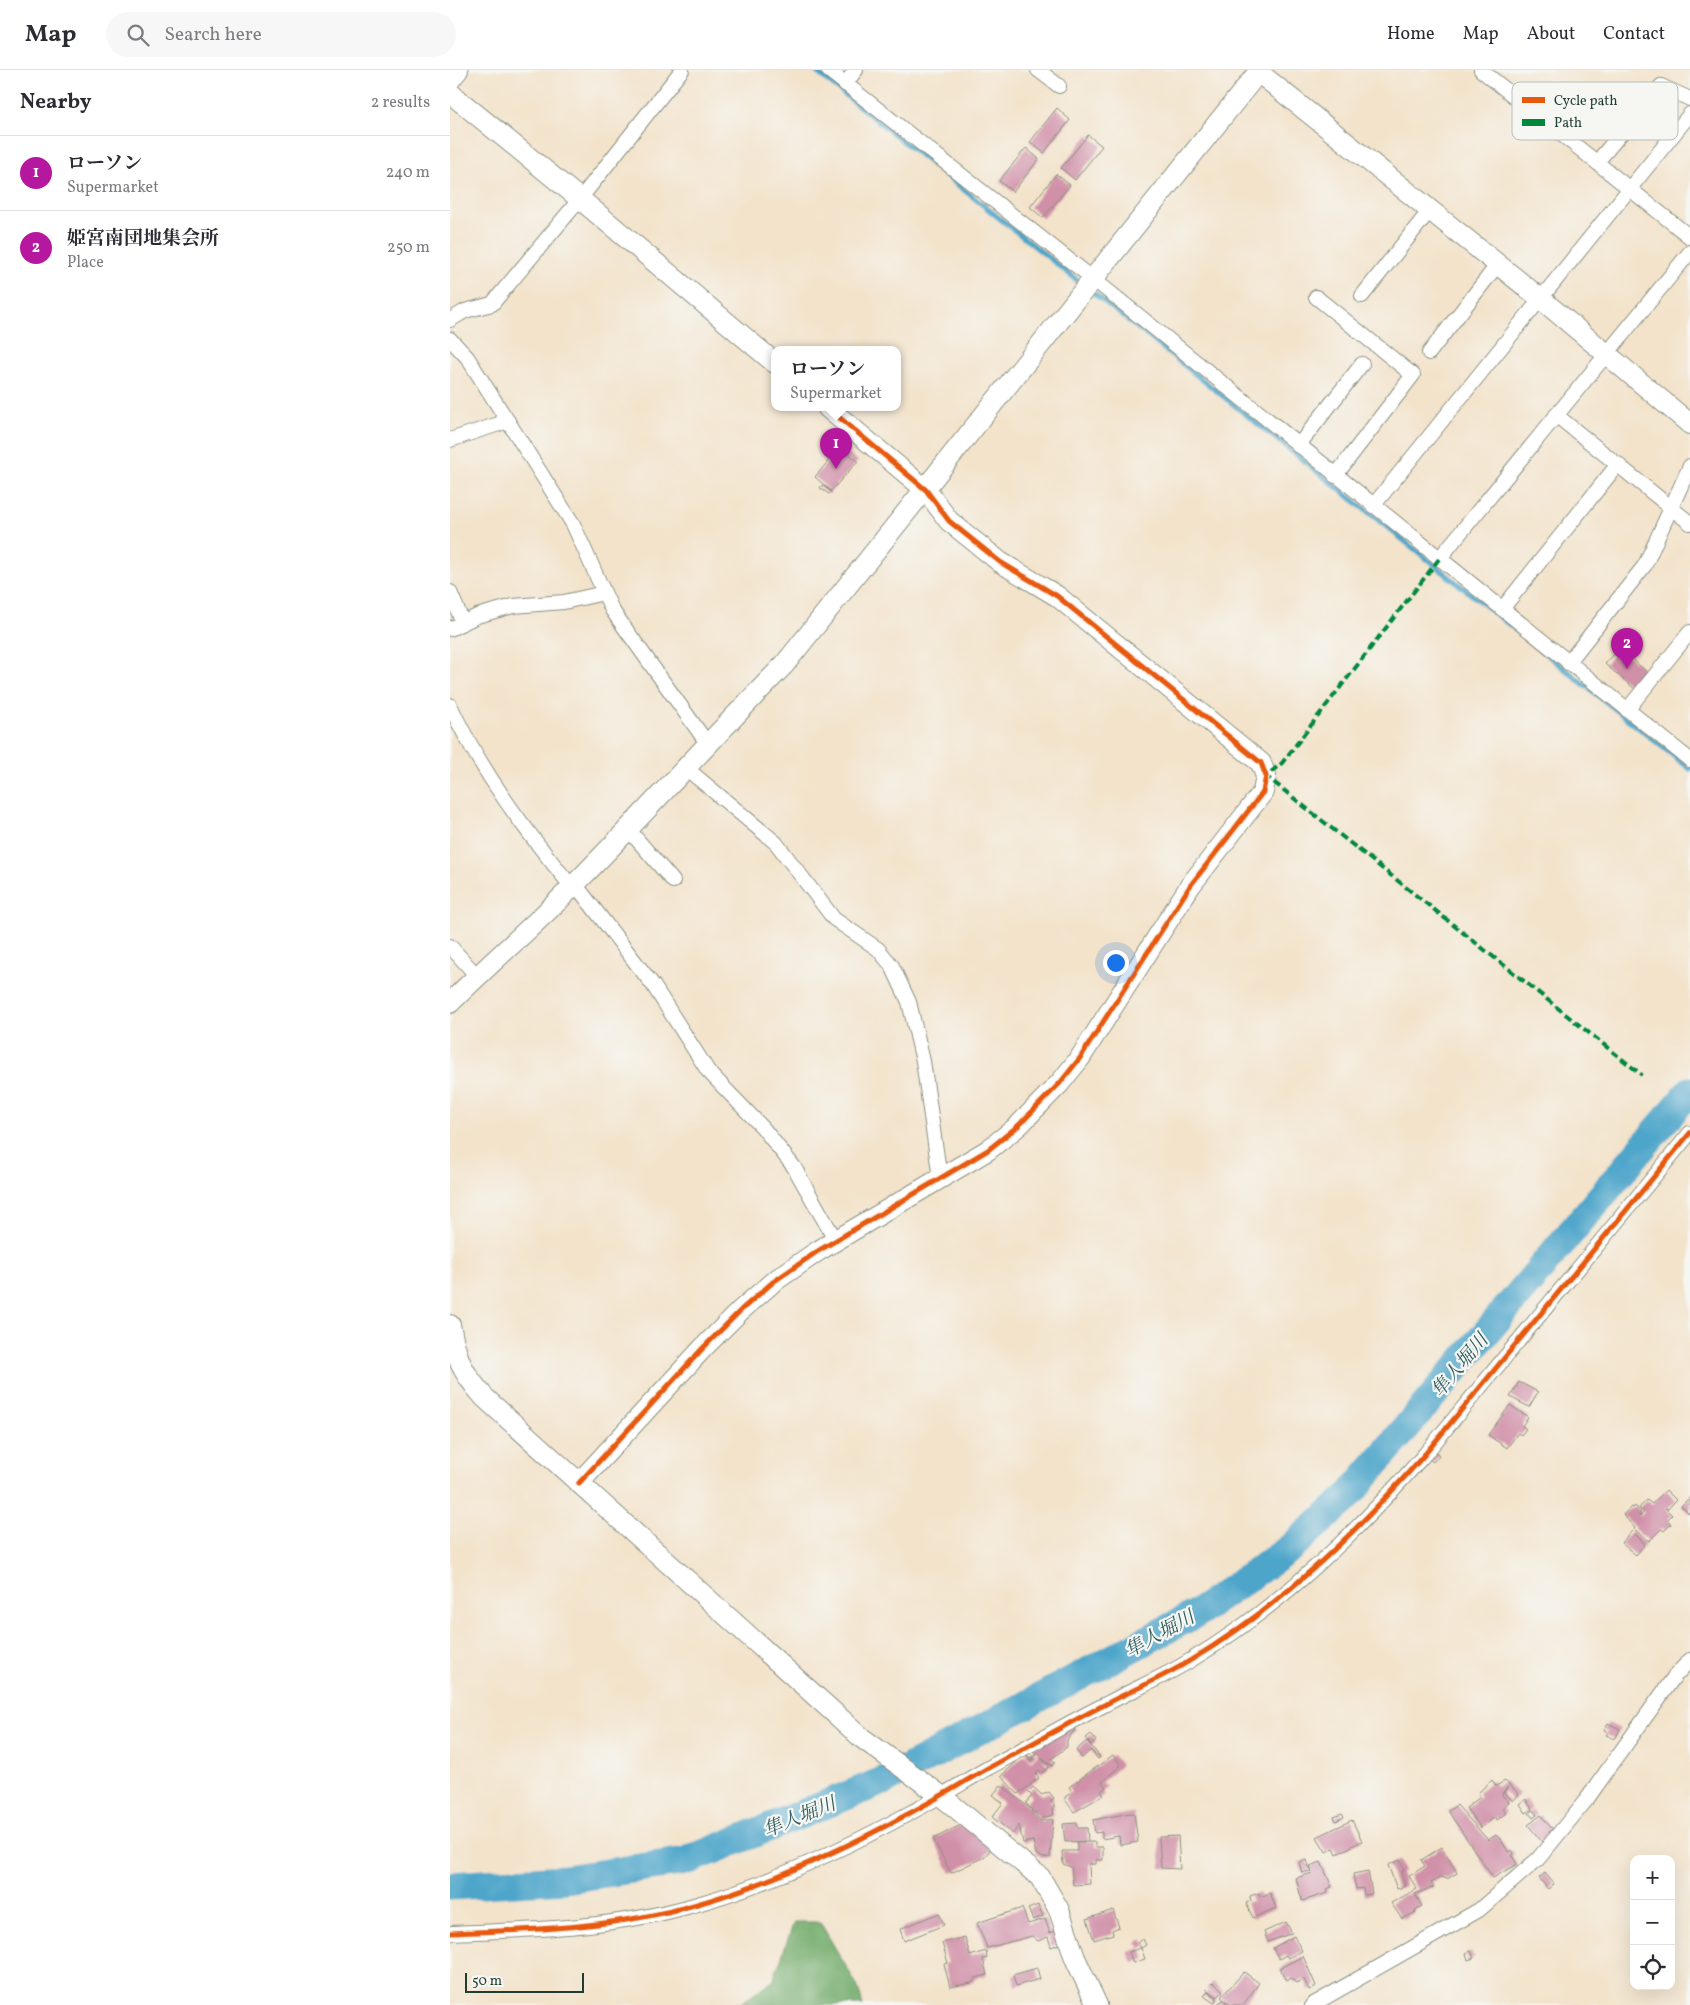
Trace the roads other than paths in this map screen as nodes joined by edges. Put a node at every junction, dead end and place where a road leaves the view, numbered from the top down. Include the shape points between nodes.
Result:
1 (458, 70) edge
2 (682, 70) edge
3 (828, 70) edge
4 (856, 70) edge
5 (1038, 70) edge
6 (1481, 70) edge
7 (1258, 71) edge
8 (450, 80) edge
9 (845, 84) junction
10 (1058, 86) dead end
11 (450, 93) edge
12 (1678, 94) edge
13 (1512, 95) edge
14 (1690, 99) edge
15 (1690, 114) edge
16 (1678, 128) edge
17 (1569, 140) edge
18 (1616, 140) edge
19 (1668, 140) edge
20 (1597, 162) junction
21 (1629, 187) junction
22 (580, 199) junction
23 (1430, 210) junction
24 (1690, 237) edge
25 (1690, 252) edge
26 (1498, 264) junction
27 (1092, 278) junction
28 (1362, 296) dead end
29 (1316, 297) dead end
30 (1541, 298) junction
31 (450, 320) edge
32 (450, 339) edge
33 (1429, 353) dead end
34 (1607, 353) junction
35 (771, 360) edge
36 (1362, 364) dead end
37 (832, 411) edge
38 (1556, 415) junction
39 (508, 421) junction
40 (1690, 424) edge
41 (450, 440) edge
42 (1298, 446) junction
43 (1618, 464) junction
44 (1690, 466) edge
45 (1335, 476) junction
46 (926, 490) junction
47 (1373, 506) junction
48 (1671, 507) junction
49 (1690, 523) edge
50 (1439, 559) junction
51 (450, 592) edge
52 (604, 593) junction
53 (1502, 609) junction
54 (463, 622) junction
55 (450, 629) edge
56 (1690, 632) edge
57 (1568, 663) junction
58 (450, 705) edge
59 (1627, 710) junction
60 (707, 743) junction
61 (1690, 760) edge
62 (687, 768) junction
63 (628, 829) junction
64 (674, 882) dead end
65 (573, 886) junction
66 (450, 946) edge
67 (477, 976) junction
68 (450, 1003) edge
69 (1690, 1134) edge
70 (940, 1178) junction
71 (836, 1241) junction
72 (450, 1325) edge
73 (453, 1357) edge
74 (579, 1483) junction
75 (1690, 1660) edge
76 (940, 1795) junction
77 (450, 1933) edge
78 (1097, 2005) edge
79 (1312, 2005) edge

1 - 8 street
2 - 22 street
3 - 9 street
4 - 9 street
5 - 10 street
6 - 13 street
7 - 23 street
7 - 27 street
9 - 27 street
11 - 22 street
12 - 14 street
15 - 16 street
17 - 20 street
18 - 20 street
19 - 21 street
20 - 21 street
21 - 24 street
21 - 30 street
22 - 31 street via 492,304 465,311
22 - 35 street
23 - 26 street
23 - 28 street
25 - 34 street
26 - 30 street
26 - 33 street
27 - 42 street
27 - 46 street
29 - 45 street via 1413,375
30 - 34 street
30 - 47 street
32 - 39 street via 468,357
34 - 38 street
34 - 40 street
36 - 42 street
37 - 46 street
38 - 43 street
38 - 50 street
39 - 41 street
39 - 52 street via 573,524
42 - 45 street
43 - 48 street
43 - 53 street
44 - 48 street
45 - 47 street
46 - 60 street via 784,665
46 - 70 street via 949,521 1000,562 1057,596 1261,763 1266,776 1263,792 1190,886 1100,1029 1060,1083 996,1144
47 - 50 street
48 - 49 street
48 - 57 street via 1645,565
50 - 53 street
51 - 54 street
52 - 54 street via 564,602 513,606
52 - 60 street via 639,652
53 - 57 street
54 - 55 street
56 - 59 street
57 - 59 street
58 - 65 street via 467,742 505,800 531,838
59 - 61 street
60 - 62 street
62 - 63 street
62 - 70 street via 776,844 834,919 878,949 892,966 909,1002 923,1061
63 - 64 street
63 - 65 street
65 - 67 street
65 - 71 street via 653,985 708,1071 763,1128 794,1167
66 - 67 street
67 - 68 street
69 - 76 street via 1384,1502 1321,1563 1258,1614 1190,1661
70 - 71 street
71 - 74 street via 773,1282 741,1310
72 - 73 street
73 - 74 street via 485,1398
74 - 76 street via 862,1738
75 - 79 street via 1674,1677 1587,1799 1538,1859 1479,1910
76 - 77 street via 912,1812 779,1876 693,1906 599,1923 534,1930
76 - 78 street via 1040,1877 1059,1910

